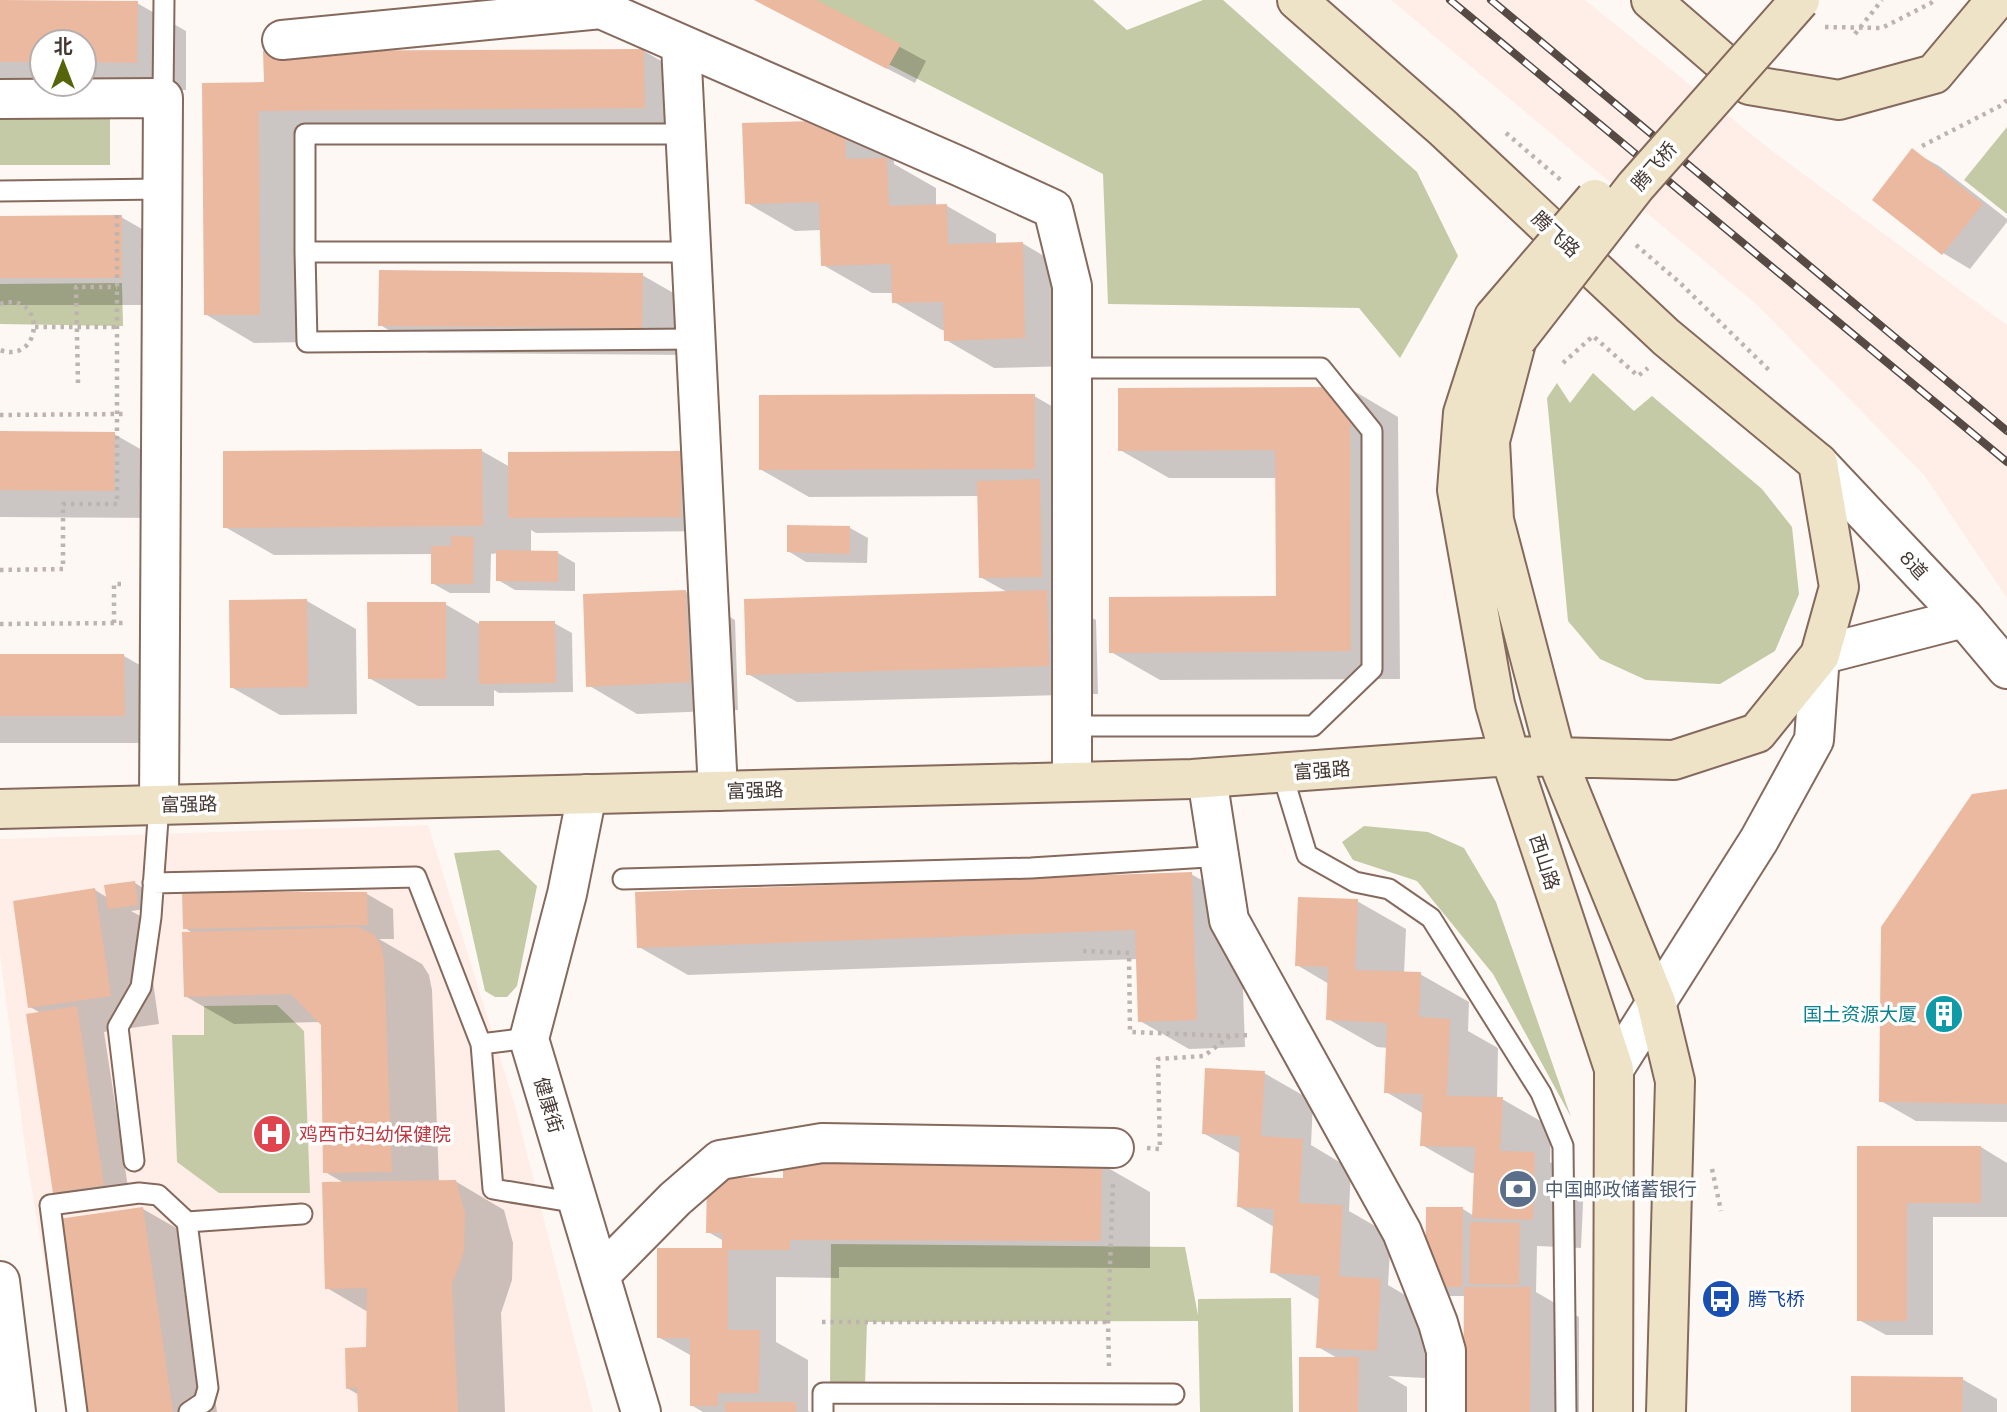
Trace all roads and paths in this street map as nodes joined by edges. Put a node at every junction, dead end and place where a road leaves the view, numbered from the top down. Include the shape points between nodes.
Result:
1 (164, 0) edge
2 (1297, 0) edge
3 (1651, 0) edge
4 (1764, 0) edge
5 (1882, 0) edge
6 (1934, 0) edge
7 (1996, 0) edge
8 (1807, 14) edge
9 (1855, 34) dead end
10 (282, 40) dead end
11 (681, 45) junction
12 (163, 98) junction
13 (0, 99) edge
14 (2007, 100) edge
15 (685, 134) junction
16 (1922, 146) dead end
17 (163, 189) junction
18 (117, 190) junction
19 (0, 191) edge
20 (305, 252) junction
21 (691, 252) junction
22 (117, 287) junction
23 (0, 304) edge
24 (35, 327) junction
25 (77, 327) junction
26 (117, 327) junction
27 (1506, 328) junction
28 (695, 339) junction
29 (0, 350) edge
30 (1640, 359) dead end
31 (1563, 363) dead end
32 (1072, 368) junction
33 (78, 383) dead end
34 (161, 413) junction
35 (116, 414) junction
36 (0, 415) edge
37 (1818, 463) junction
38 (117, 503) junction
39 (161, 503) junction
40 (0, 570) edge
41 (114, 584) dead end
42 (1964, 618) junction
43 (114, 623) junction
44 (134, 623) dead end
45 (0, 624) edge
46 (1820, 655) junction
47 (2007, 669) edge
48 (1072, 726) junction
49 (1510, 756) junction
50 (1556, 757) junction
51 (1282, 773) junction
52 (1207, 778) junction
53 (1072, 781) junction
54 (718, 791) junction
55 (587, 794) junction
56 (159, 805) junction
57 (0, 809) edge
58 (1206, 857) dead end
59 (623, 879) dead end
60 (153, 883) junction
61 (1083, 951) dead end
62 (1656, 1002) junction
63 (1253, 1035) dead end
64 (1230, 1036) junction
65 (529, 1038) junction
66 (481, 1044) junction
67 (1614, 1069) junction
68 (1114, 1148) junction
69 (134, 1161) dead end
70 (578, 1203) junction
71 (302, 1214) dead end
72 (187, 1222) junction
73 (600, 1275) junction
74 (0, 1281) edge
75 (822, 1322) dead end
76 (1108, 1322) junction
77 (1110, 1394) junction
78 (1174, 1394) dead end
79 (16, 1412) edge
80 (77, 1412) edge
81 (190, 1412) edge
82 (641, 1412) edge
83 (823, 1412) edge
84 (1446, 1412) edge
85 (1566, 1412) edge
86 (1613, 1412) edge
87 (1666, 1412) edge

1 - 12 lane
2 - 37 main road, 腾飞路 via 1443,128 1666,337
3 - 7 main road via 1749,85 1839,100 1934,74
4 - 27 main road, 腾飞桥, bridge
5 - 9 path
6 - 8 path via 1882,28
8 - 27 main road, 腾飞桥, bridge via 1635,187
10 - 11 street via 601,9
11 - 15 street
11 - 32 street via 1053,209 1072,286
12 - 13 street
12 - 17 street
14 - 16 path
15 - 20 lane via 305,134
15 - 21 street
17 - 18 lane
17 - 34 street
18 - 19 lane
18 - 22 path
20 - 21 lane
20 - 28 lane via 307,342
21 - 28 street
22 - 25 path via 76,287
22 - 26 path
23 - 24 path via 25,307
24 - 25 path
24 - 29 path via 22,349
25 - 26 path
25 - 33 path
26 - 35 path
27 - 49 main road, 西山路 via 1463,413 1457,490 1495,704
27 - 50 main road via 1490,441 1494,520
28 - 54 street
30 - 31 path via 1650,367 1638,376 1593,335
32 - 48 street
32 - 48 lane via 1321,368 1372,431 1372,669 1313,726
34 - 35 path
34 - 39 street
35 - 36 path
35 - 38 path
37 - 42 street, 8道
37 - 46 main road via 1839,587
38 - 39 path
38 - 40 path via 63,503 64,569
39 - 56 street
41 - 43 path
42 - 46 street
42 - 47 street, 8道
43 - 44 path
43 - 45 path
46 - 50 main road, 富强路 via 1757,733 1674,760
46 - 62 street via 1814,740 1759,840
48 - 53 street
49 - 50 main road, 富强路
49 - 51 main road, 富强路
49 - 67 main road, 西山路
50 - 62 main road
51 - 52 main road, 富强路
51 - 85 lane via 1307,855 1355,882 1389,889 1431,918 1541,1093 1563,1146
52 - 53 main road, 富强路
52 - 84 street via 1229,920 1402,1232 1446,1351
53 - 54 main road, 富强路
54 - 55 main road, 富强路
55 - 56 main road, 富强路
55 - 65 street via 567,894
56 - 57 main road, 富强路
56 - 60 lane
58 - 59 lane via 1031,868
60 - 66 lane via 415,877
60 - 69 lane via 141,988 118,1027
61 - 64 path via 1129,953 1130,1032
62 - 67 street
62 - 87 main road via 1675,1081
63 - 64 path
64 - 68 path via 1204,1056 1158,1059 1160,1149
65 - 66 lane
65 - 70 street, 健康街
66 - 70 lane via 493,1189
67 - 86 main road, 西山路
68 - 73 street via 822,1143 720,1160
68 - 76 path
70 - 73 street, 健康街
71 - 72 lane
72 - 80 lane via 158,1195 139,1193 50,1205
72 - 81 lane via 208,1388 204,1402
73 - 82 street, 健康街
74 - 79 street
75 - 76 path
76 - 77 path
77 - 78 lane
77 - 83 lane via 823,1393

